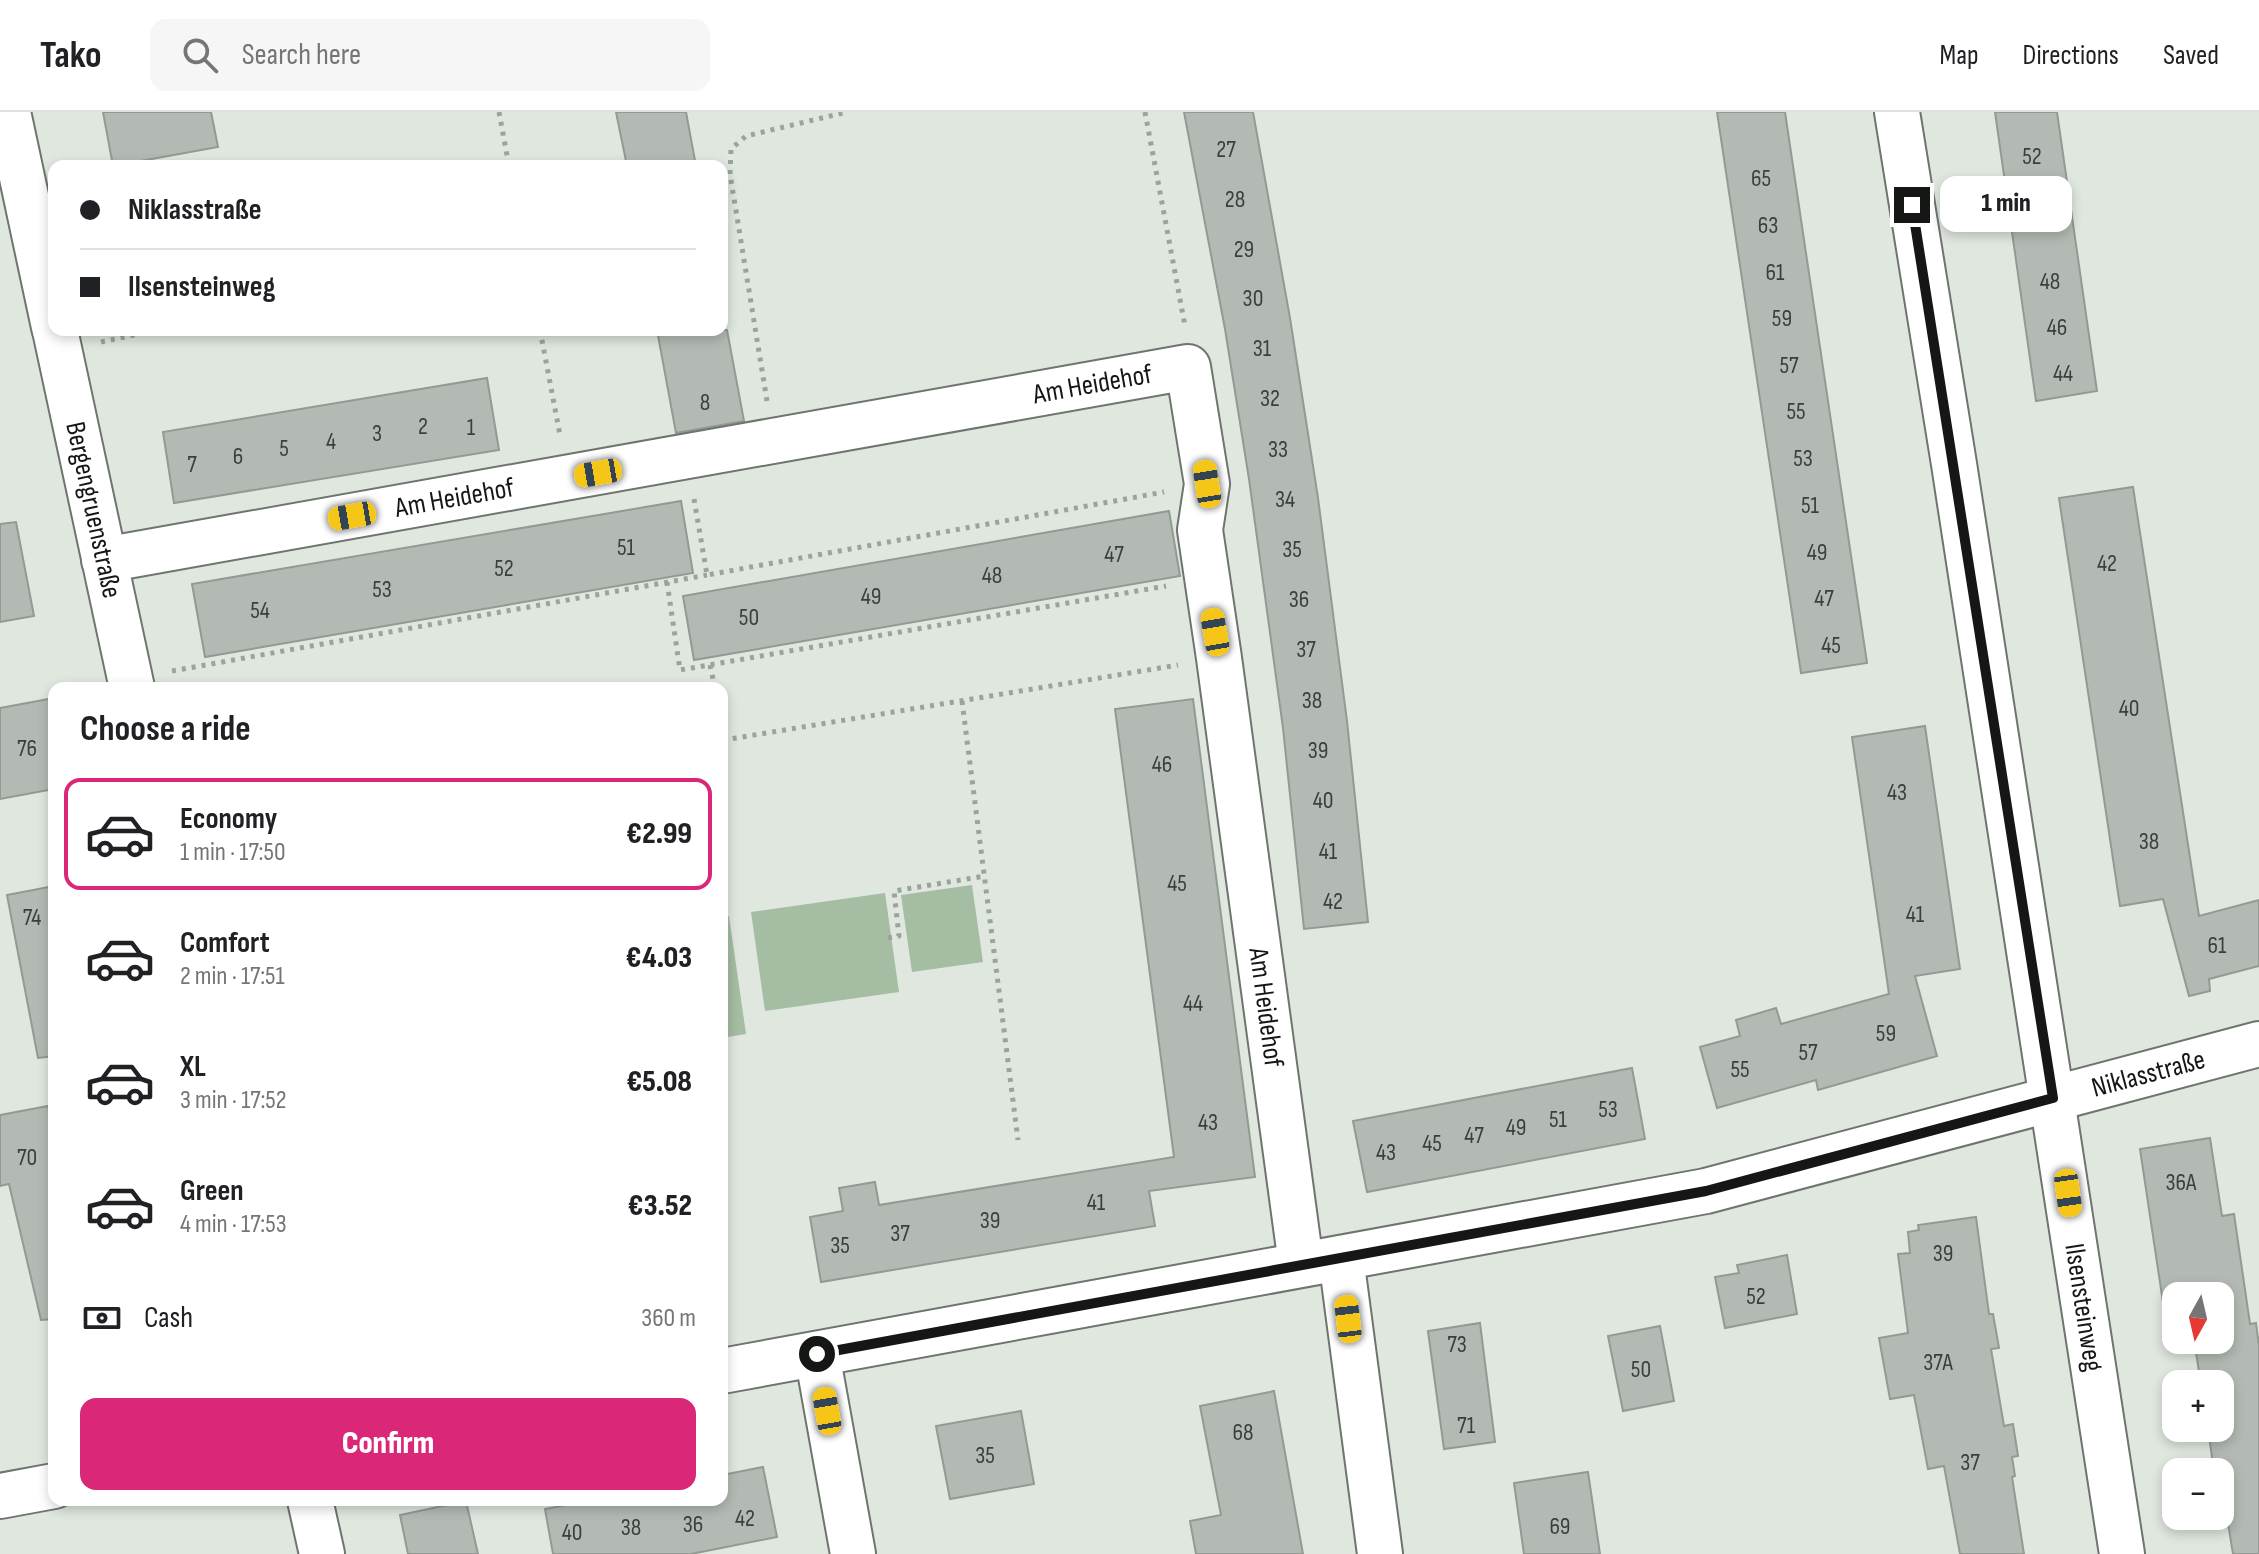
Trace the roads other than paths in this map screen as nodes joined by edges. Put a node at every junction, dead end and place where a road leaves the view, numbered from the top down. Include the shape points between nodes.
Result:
1 (8, 112) edge
2 (1897, 112) edge
3 (48, 265) edge
4 (66, 336) edge
5 (104, 560) junction
6 (147, 680) edge
7 (2259, 1044) edge
8 (2053, 1098) junction
9 (1321, 1261) junction
10 (817, 1354) junction
11 (728, 1370) edge
12 (48, 1487) edge
13 (0, 1496) edge
14 (311, 1506) edge
15 (322, 1554) edge
16 (853, 1554) edge
17 (1380, 1554) edge
18 (2122, 1554) edge

1 - 3 street, Bergengruenstraße
2 - 8 street, Ilsensteinweg
4 - 5 street, Bergengruenstraße
5 - 6 street, Bergengruenstraße
5 - 9 street, Am Heidehof via 1188,367 1207,484 1200,530 1206,579
7 - 8 street, Niklasstraße
8 - 9 street, Niklasstraße via 1706,1191
8 - 18 street, Ilsensteinweg
9 - 10 street, Niklasstraße
9 - 17 street, Am Heidehof
10 - 11 street, Niklasstraße
10 - 16 street
12 - 13 street
14 - 15 street

